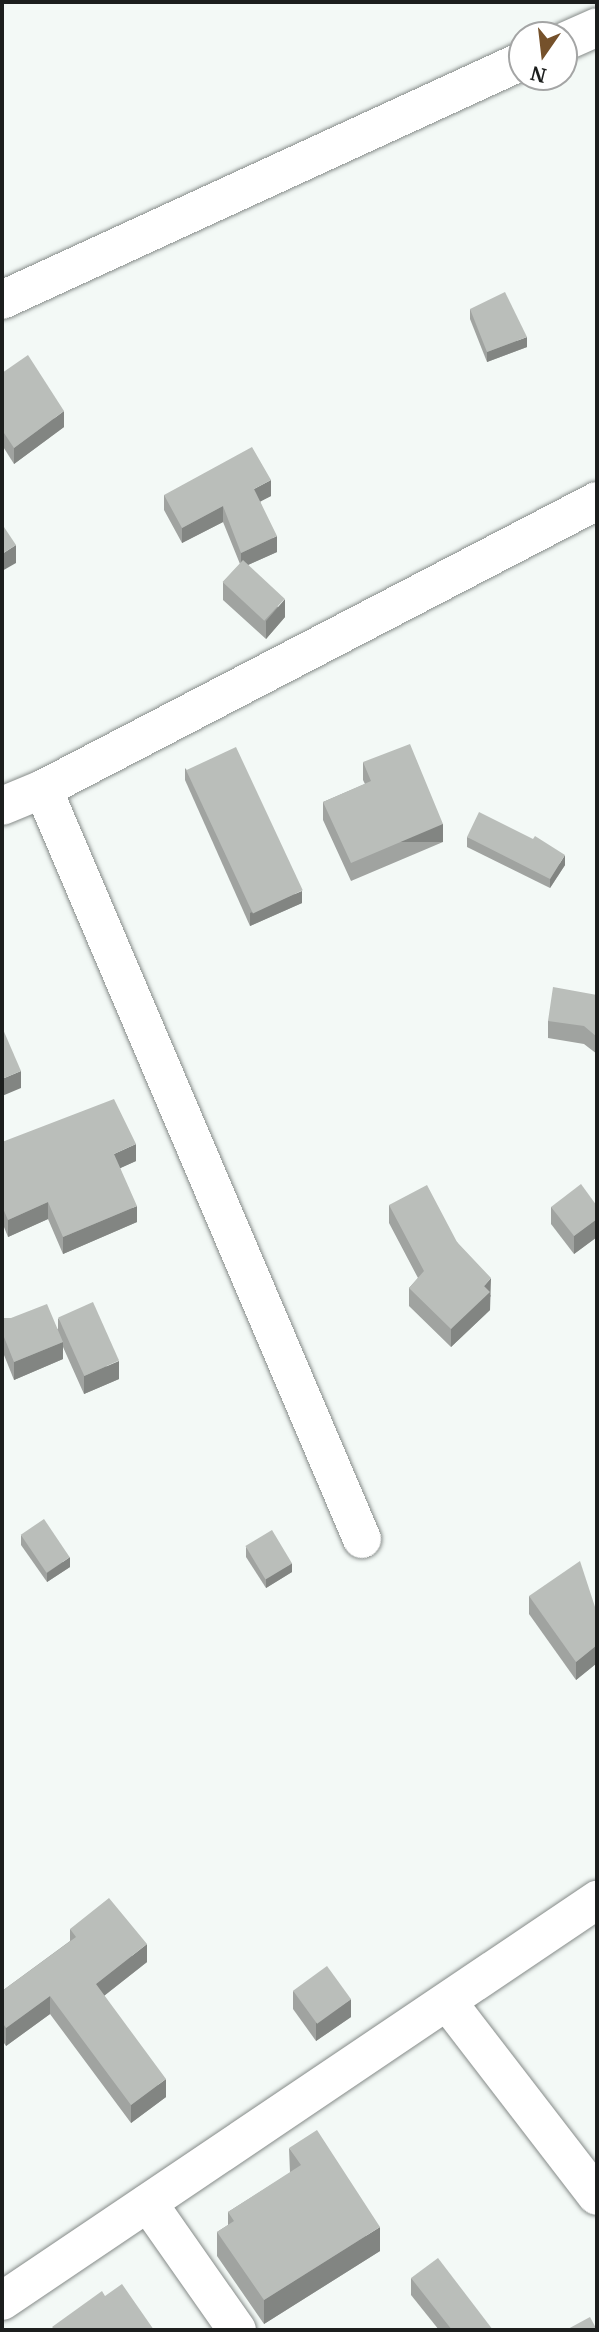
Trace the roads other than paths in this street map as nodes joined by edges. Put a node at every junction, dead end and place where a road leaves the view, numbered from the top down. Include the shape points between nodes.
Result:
1 (597, 27) edge
2 (578, 36) edge
3 (508, 67) edge
4 (2, 300) edge
5 (597, 501) edge
6 (43, 789) junction
7 (2, 806) edge
8 (362, 1539) dead end
9 (597, 1900) edge
10 (449, 2004) junction
11 (597, 2196) edge
12 (148, 2203) junction
13 (2, 2301) edge
14 (237, 2330) edge

1 - 2 street
3 - 4 street
5 - 6 street
6 - 7 street
6 - 8 street
9 - 10 street
10 - 11 street
10 - 12 street
12 - 13 street
12 - 14 street

